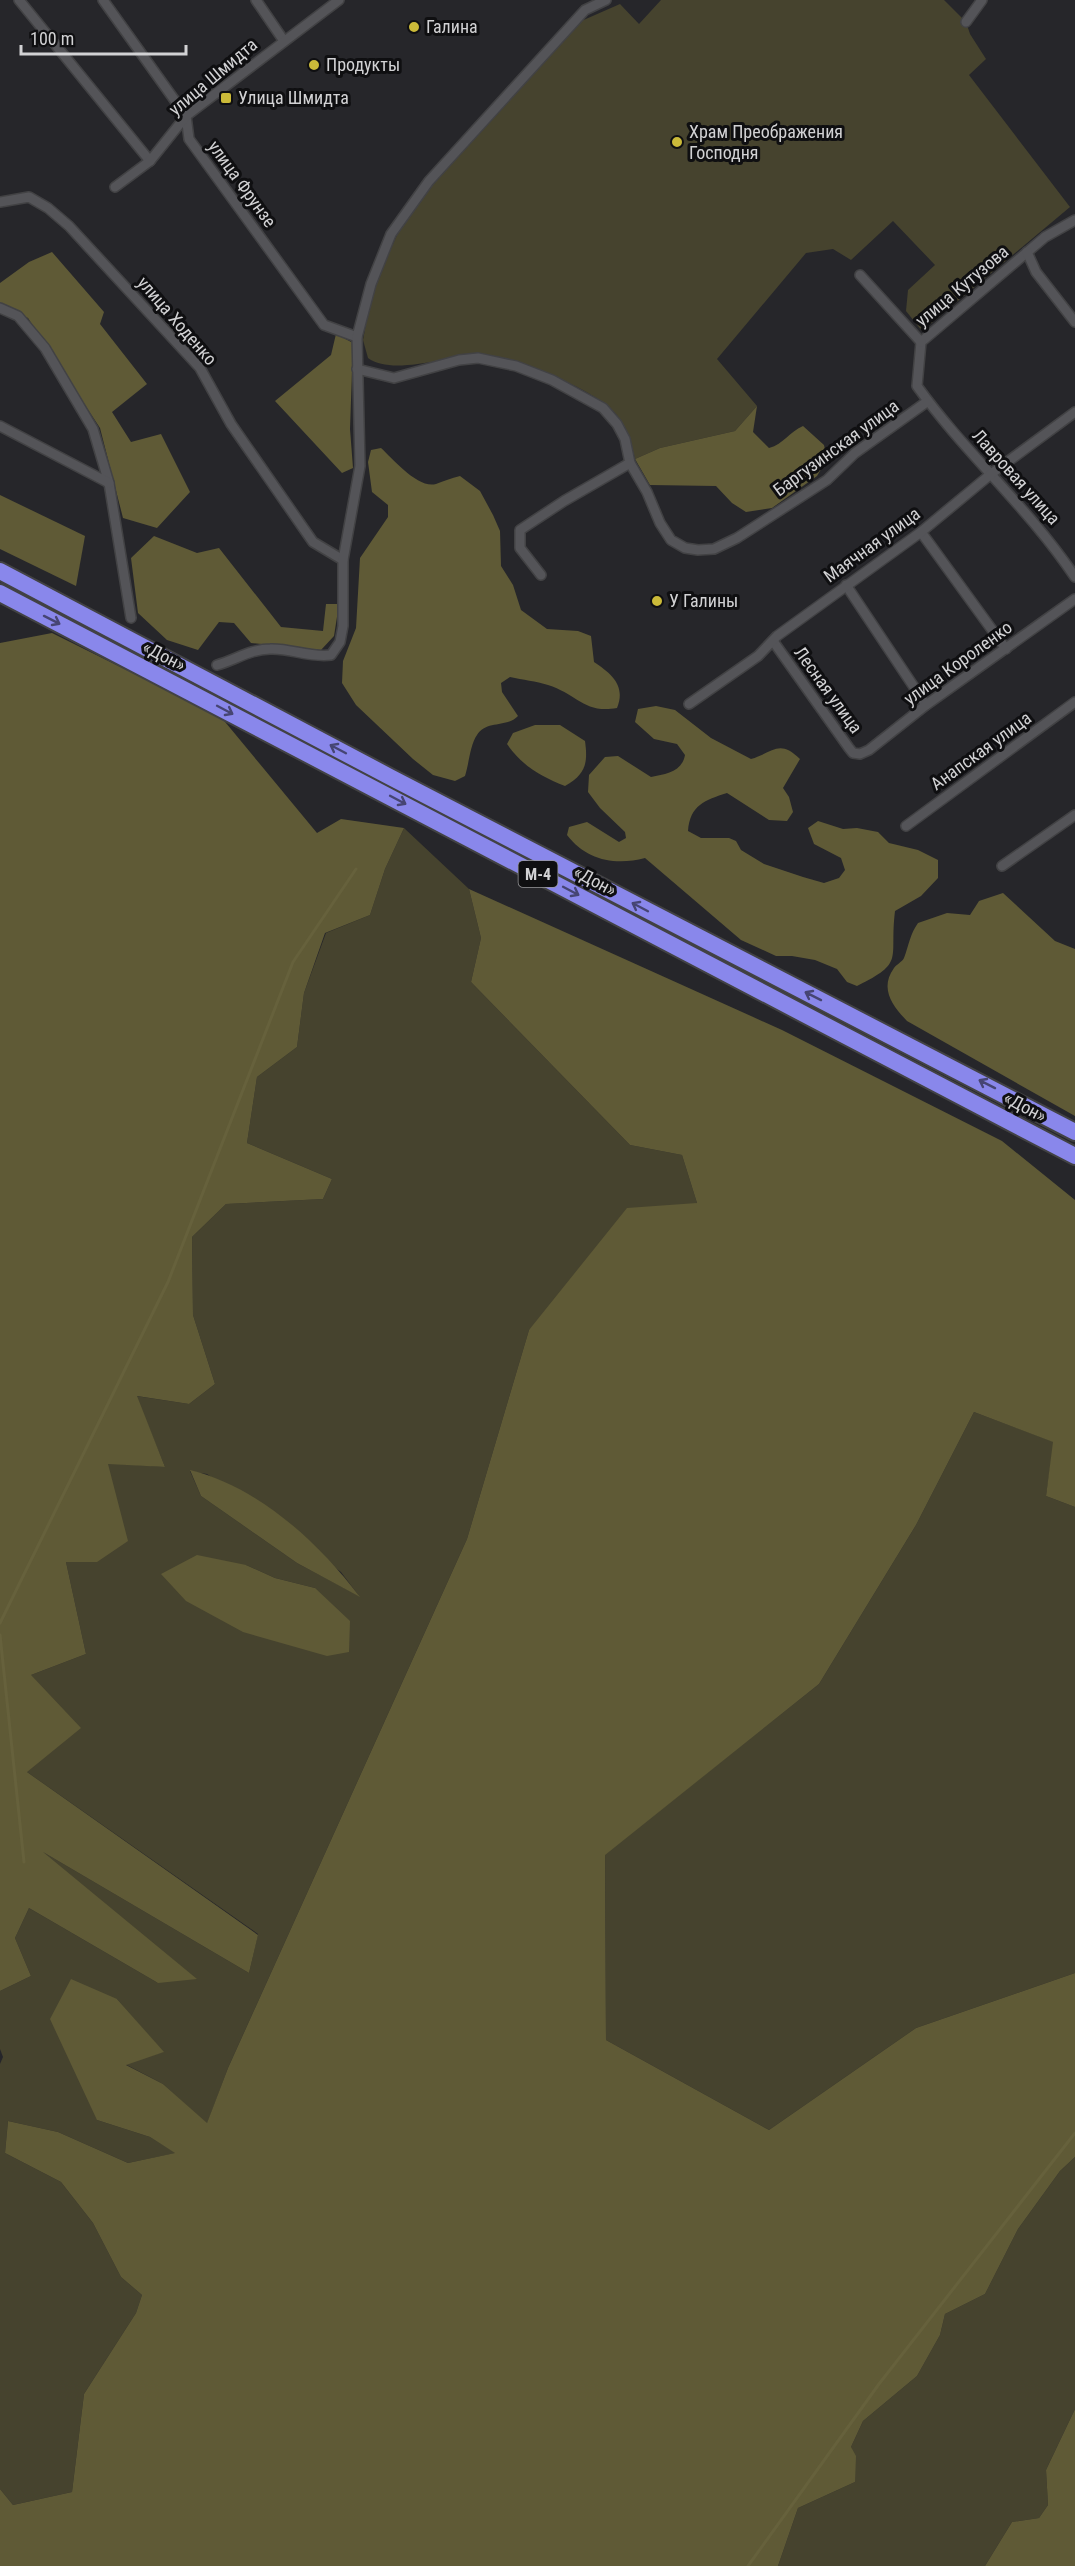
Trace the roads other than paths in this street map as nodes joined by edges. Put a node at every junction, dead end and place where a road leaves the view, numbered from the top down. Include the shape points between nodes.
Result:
1 (19, 0) edge
2 (103, 0) edge
3 (256, 0) edge
4 (339, 0) edge
5 (606, 0) edge
6 (982, 0) edge
7 (966, 22) dead end
8 (284, 41) junction
9 (186, 116) junction
10 (150, 161) junction
11 (115, 187) dead end
12 (0, 202) edge
13 (1075, 220) edge
14 (1027, 252) junction
15 (860, 275) dead end
16 (0, 308) edge
17 (1075, 322) edge
18 (357, 337) junction
19 (921, 342) junction
20 (357, 369) junction
21 (928, 401) junction
22 (1075, 412) edge
23 (0, 426) edge
24 (630, 463) junction
25 (991, 474) junction
26 (110, 483) junction
27 (921, 532) junction
28 (343, 560) junction
29 (0, 571) edge
30 (541, 575) dead end
31 (1075, 577) edge
32 (846, 585) junction
33 (0, 593) edge
34 (1075, 599) edge
35 (131, 618) dead end
36 (773, 642) junction
37 (1006, 648) junction
38 (216, 665) dead end
39 (1075, 702) edge
40 (689, 704) dead end
41 (926, 705) junction
42 (860, 754) joint
43 (1075, 815) edge
44 (906, 826) dead end
45 (1002, 866) dead end
46 (1075, 1132) edge
47 (1075, 1156) edge

1 - 10 street
2 - 9 street, улица Фрунзе
3 - 8 street
4 - 8 street, улица Шмидта
5 - 18 street via 585,10 429,182 391,234 371,284
6 - 7 street
8 - 9 street, улица Шмидта
9 - 10 street, улица Шмидта
9 - 18 street, улица Фрунзе via 189,139 324,326
10 - 11 street, улица Шмидта
12 - 28 street, улица Ходенко via 29,197 77,234 200,368 231,424 313,542
13 - 14 street, улица Кутузова
14 - 17 street via 1036,272
14 - 19 street, улица Кутузова
15 - 19 street
16 - 26 street via 18,316 45,348 93,429
18 - 20 street
19 - 21 street, улица Кутузова via 917,386
20 - 24 street via 394,378 478,358 516,366 552,380 603,408 626,439
20 - 28 street via 360,466
21 - 24 street, Баргузинская улица via 855,453 827,480 714,549 685,548 671,540
21 - 25 street, Лавровая улица
22 - 25 street, Маячная улица
23 - 26 street
24 - 30 street via 520,530 520,548
25 - 27 street, Маячная улица
25 - 31 street, Лавровая улица via 1050,540
26 - 35 street
27 - 32 street, Маячная улица
27 - 37 street
28 - 38 street via 343,626 340,642 331,655 315,657 271,649
46 -> 29 highway, «Дон» / М-4
32 - 36 street, Маячная улица
32 - 41 street
33 -> 47 highway, «Дон» / М-4
34 - 37 street, улица Короленко
36 - 40 street, Маячная улица
36 - 42 street, Лесная улица via 849,748
37 - 41 street, улица Короленко
39 - 44 street, Анапская улица
41 - 42 street, улица Короленко
43 - 45 street

